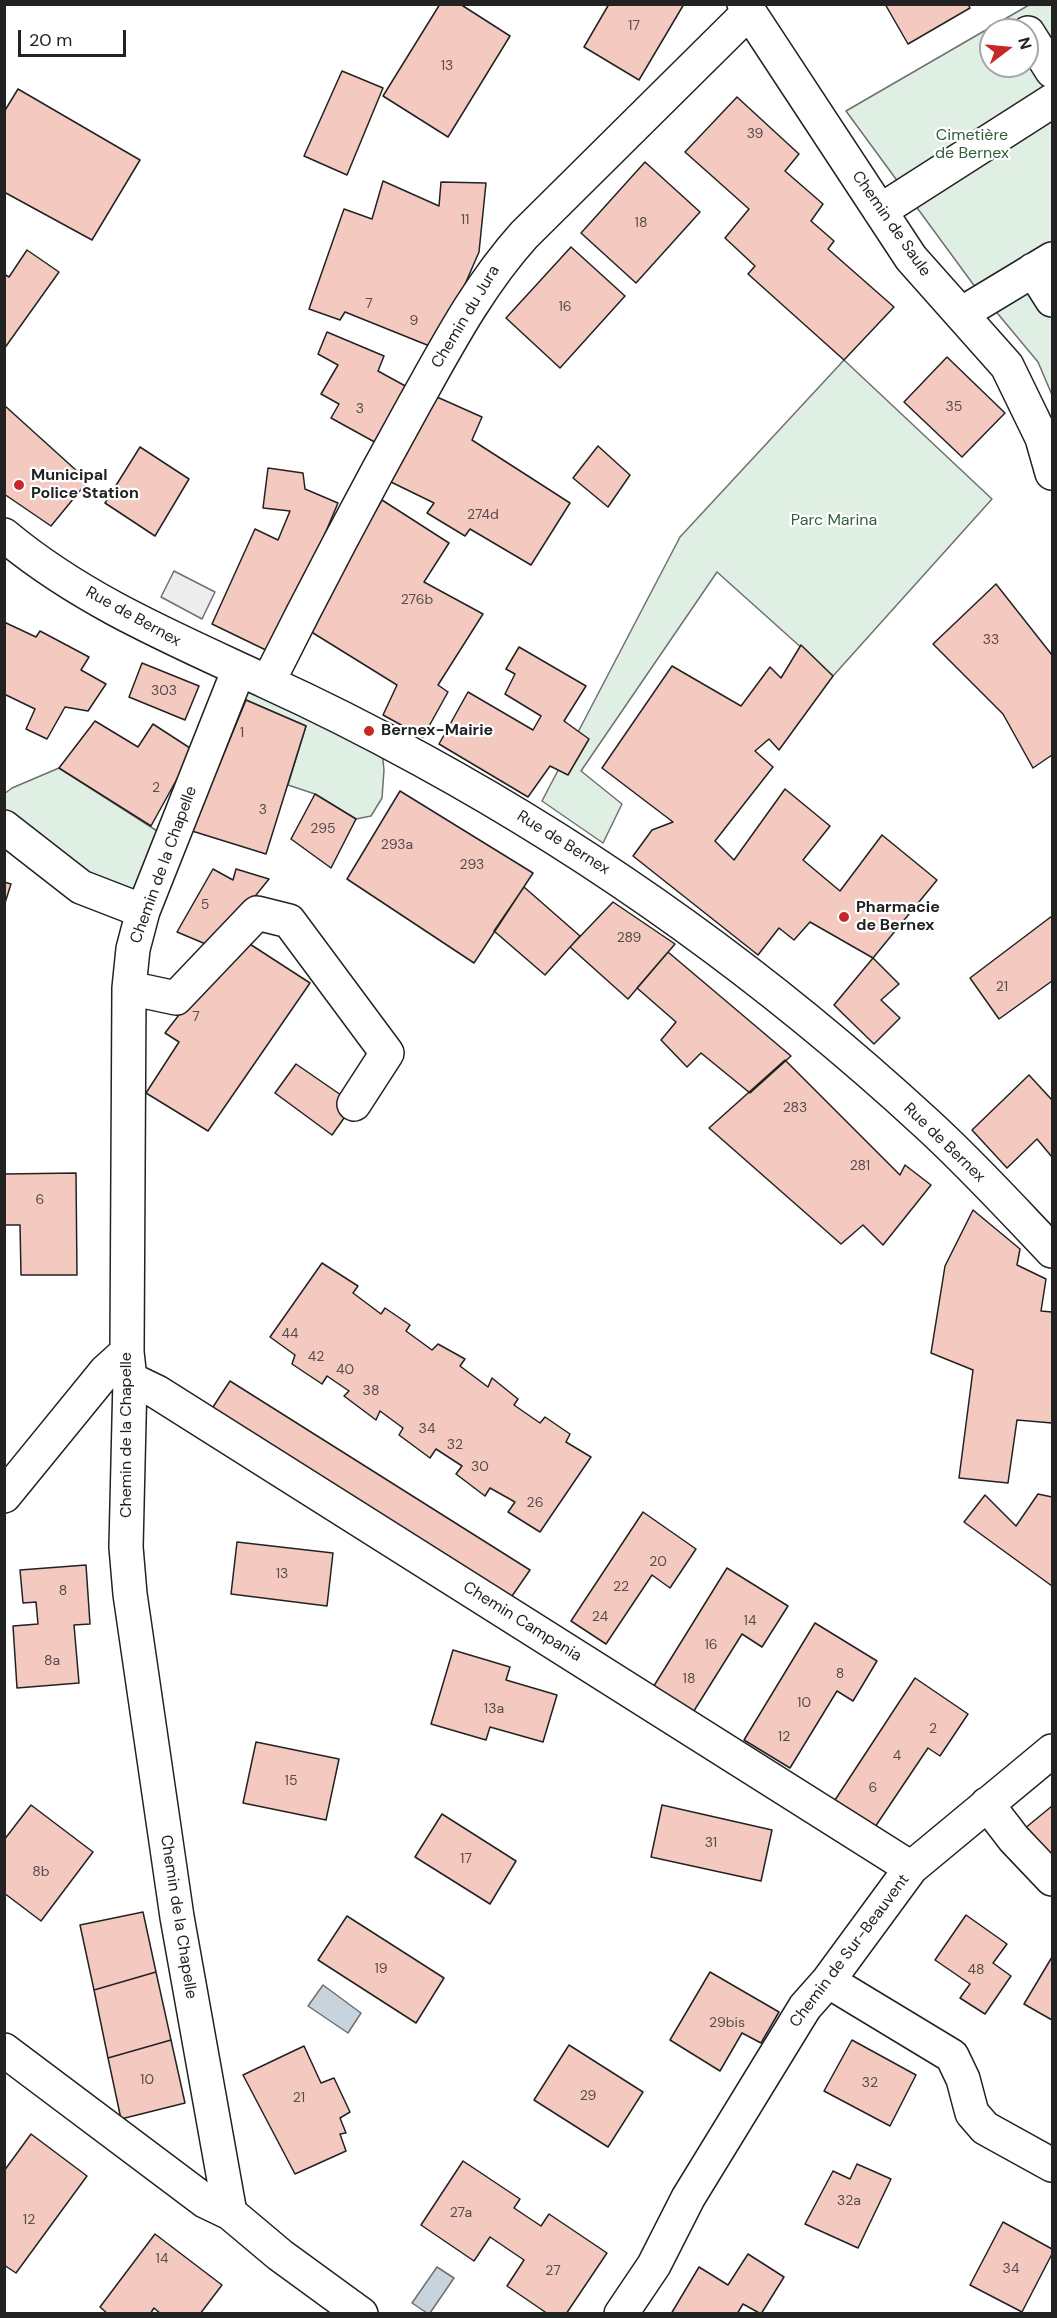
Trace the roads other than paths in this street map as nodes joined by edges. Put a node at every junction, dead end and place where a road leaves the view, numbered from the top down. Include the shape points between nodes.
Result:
1 (746, 9) edge
2 (1039, 49) edge
3 (1053, 70) edge
4 (1053, 101) edge
5 (880, 211) junction
6 (1043, 264) edge
7 (1053, 300) edge
8 (961, 314) junction
9 (1053, 473) edge
10 (7, 543) edge
11 (254, 676) junction
12 (4, 827) edge
13 (143, 912) junction
14 (129, 988) junction
15 (354, 1104) dead end
16 (1053, 1251) edge
17 (129, 1365) junction
18 (4, 1496) edge
19 (1053, 1751) edge
20 (987, 1804) junction
21 (911, 1868) junction
22 (1053, 1879) edge
23 (828, 1981) junction
24 (4, 2050) edge
25 (1053, 2165) edge
26 (230, 2213) junction
27 (361, 2313) edge
28 (621, 2313) edge

1 - 5 street, Chemin de Saule
1 - 11 street, Chemin du Jura via 500,261
2 - 3 street
4 - 5 street
5 - 8 street, Chemin de Saule via 911,258
6 - 7 street
6 - 8 street
8 - 9 street, Chemin de Saule via 1008,366 1042,438
10 - 11 street, Rue de Bernex via 120,612
11 - 13 street, Chemin de la Chapelle
11 - 16 street, Rue de Bernex via 453,777 666,911 866,1069 929,1126
12 - 13 street via 81,887
13 - 14 street, Chemin de la Chapelle via 133,949
14 - 15 street via 176,998 257,913 289,921 387,1053
14 - 17 street, Chemin de la Chapelle
17 - 18 street via 106,1371
17 - 21 street, Chemin Campania via 157,1392
17 - 26 street, Chemin de la Chapelle via 126,1548 130,1594 177,1917
19 - 20 street, Chemin de Sur-Beauvent
20 - 21 street, Chemin de Sur-Beauvent
20 - 22 street
21 - 23 street, Chemin de Sur-Beauvent
23 - 25 street via 952,2056 972,2113 985,2128
23 - 28 street, Chemin de Sur-Beauvent via 805,2007 688,2198 654,2265
24 - 26 street via 205,2201
26 - 27 street via 280,2255

